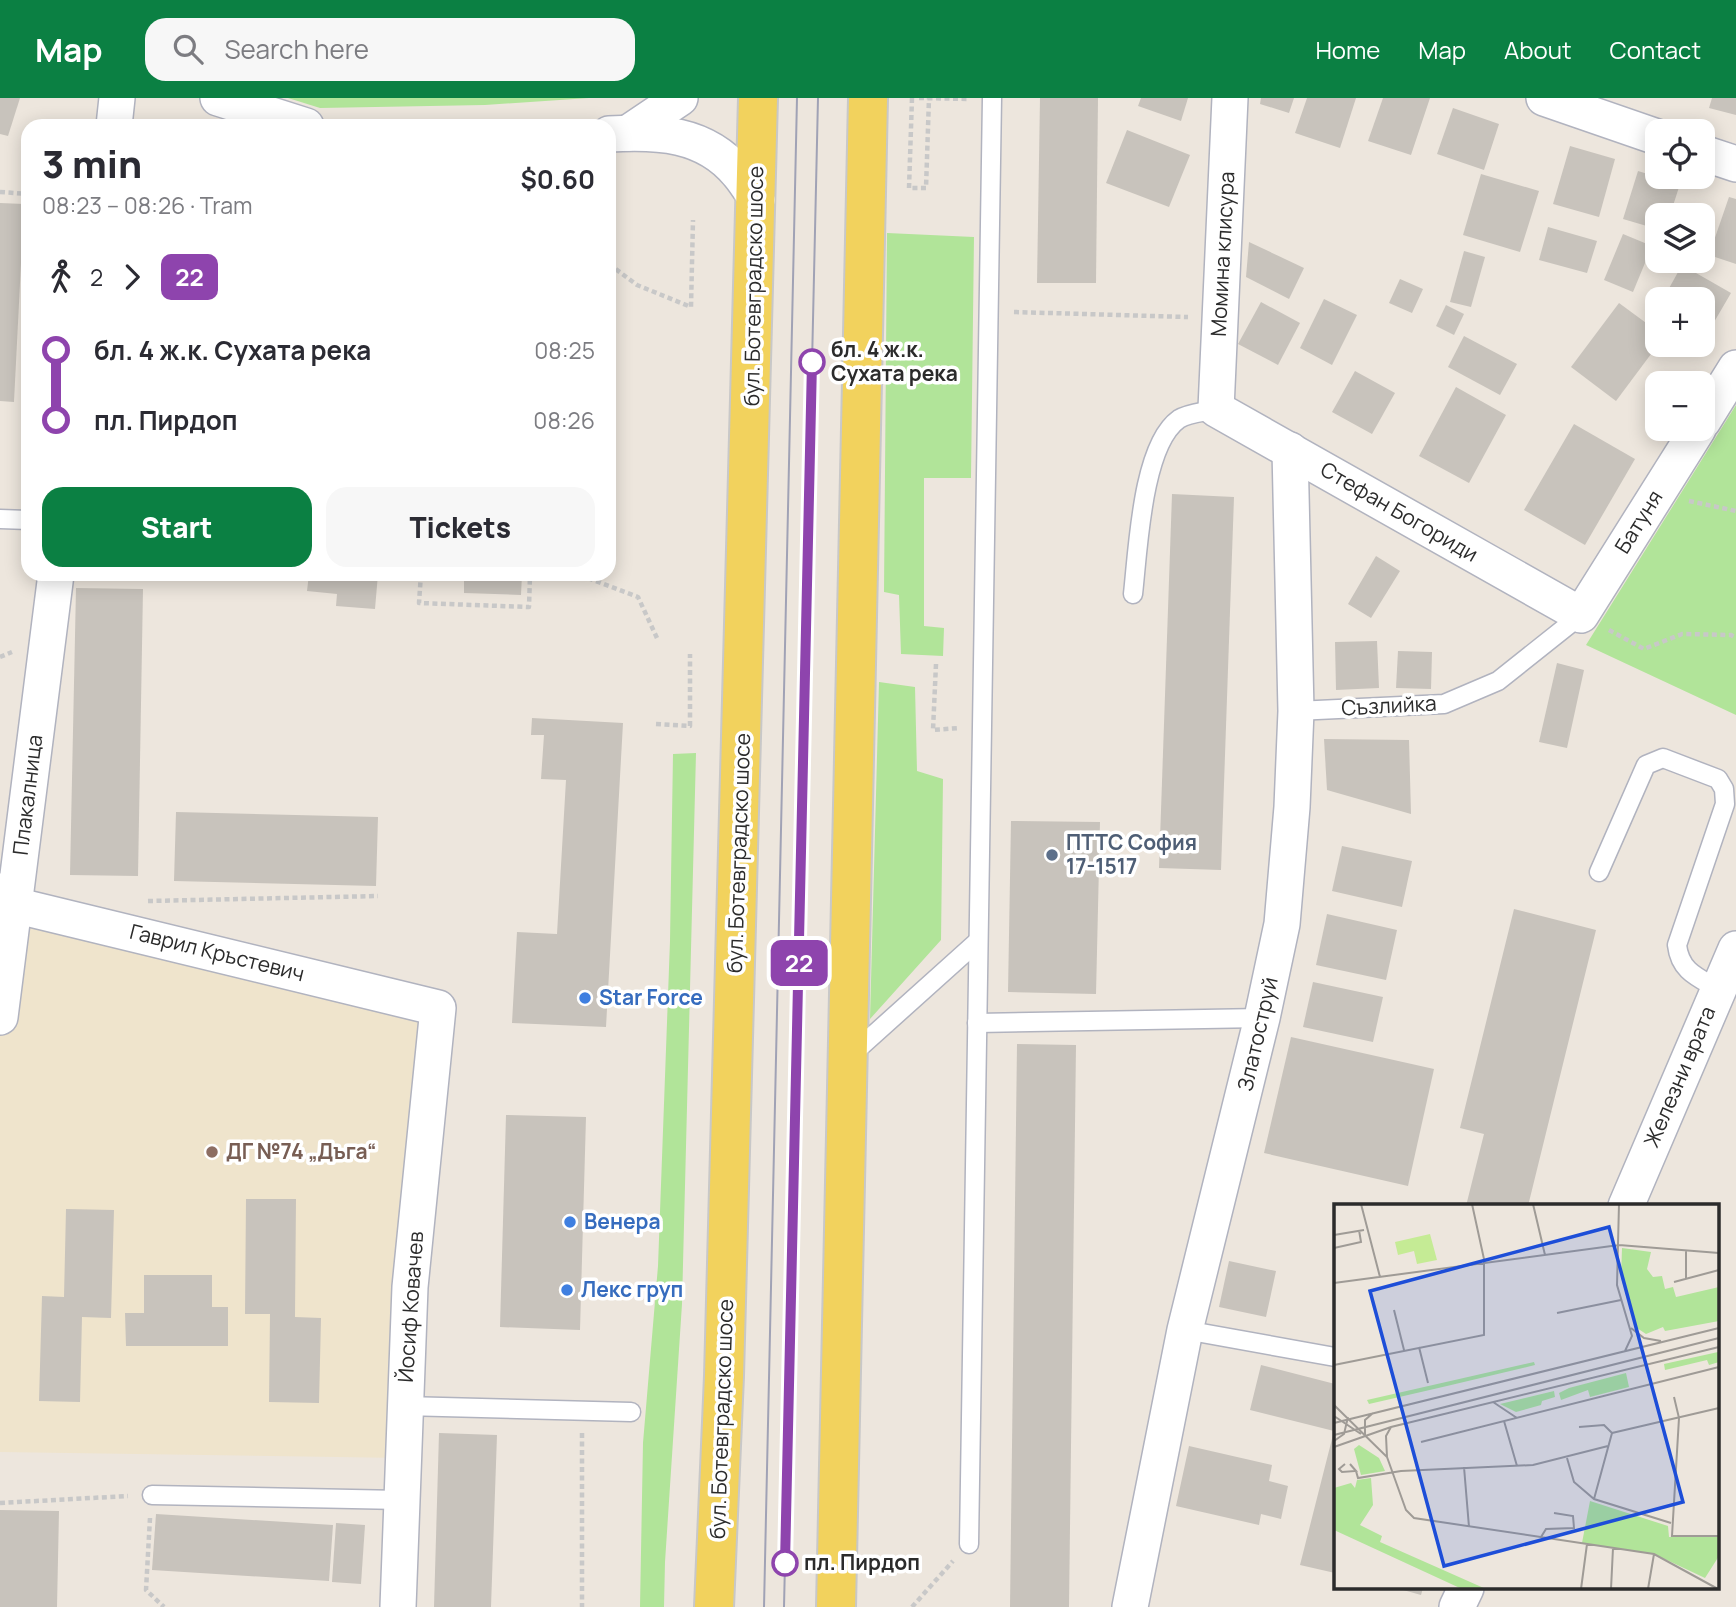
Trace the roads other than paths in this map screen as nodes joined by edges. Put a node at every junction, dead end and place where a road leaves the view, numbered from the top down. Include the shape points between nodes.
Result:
1 (117, 98) edge
2 (218, 98) edge
3 (680, 98) edge
4 (758, 98) edge
5 (868, 98) edge
6 (992, 98) edge
7 (1230, 98) edge
8 (1544, 98) edge
9 (115, 119) edge
10 (284, 119) edge
11 (619, 133) edge
12 (1645, 133) edge
13 (1715, 157) edge
14 (1736, 164) edge
15 (757, 200) junction
16 (1736, 368) edge
17 (1715, 402) edge
18 (1216, 409) junction
19 (1690, 441) edge
20 (1290, 450) junction
21 (0, 519) edge
22 (21, 520) edge
23 (55, 581) edge
24 (1133, 594) dead end
25 (1581, 615) junction
26 (1296, 711) junction
27 (1599, 872) dead end
28 (7, 898) edge
29 (978, 942) junction
30 (1736, 949) edge
31 (1718, 989) junction
32 (438, 1008) joint
33 (0, 1017) edge
34 (1262, 1018) junction
35 (977, 1023) junction
36 (847, 1058) junction
37 (1627, 1204) edge
38 (1185, 1330) junction
39 (1334, 1357) edge
40 (404, 1406) junction
41 (631, 1412) dead end
42 (152, 1495) road end
43 (401, 1500) junction
44 (969, 1544) road end
45 (1465, 1590) edge
46 (398, 1607) edge
47 (714, 1607) edge
48 (836, 1607) edge
49 (1130, 1607) edge
50 (1457, 1607) edge

1 - 9 street
2 - 10 street
3 - 11 street
4 - 15 main road, бул. Ботевградско шосе
5 - 36 main road
6 - 29 lane
7 - 18 street, Момина клисура
8 - 12 street
11 - 15 street via 678,135 710,149 737,171
13 - 14 street
15 - 47 main road, бул. Ботевградско шосе
16 - 17 street
18 - 20 street, Стефан Богориди
18 - 24 lane via 1180,418 1160,441 1147,482
19 - 25 street, Батуня
20 - 25 street, Стефан Богориди
20 - 26 street, Златоструй
21 - 22 lane
23 - 28 street, Плакалница
25 - 26 lane, Съзлийка via 1498,681 1444,704
26 - 34 street, Златоструй via 1282,923
27 - 31 lane via 1646,765 1663,758 1718,779 1725,804 1677,945 1688,972
28 - 32 street, Гаврил Кръстевич
28 - 33 street, Плакалница
29 - 35 lane
29 - 36 lane
30 - 31 street, Железни врата
31 - 37 street, Железни врата
32 - 40 street, Йосиф Ковачев via 410,1287
34 - 35 lane
34 - 38 street, Златоструй
35 - 44 lane
36 - 48 main road
38 - 39 lane
38 - 49 street, Златоструй
40 - 41 lane
40 - 43 street, Йосиф Ковачев
42 - 43 lane
43 - 46 street, Йосиф Ковачев
45 - 50 street

